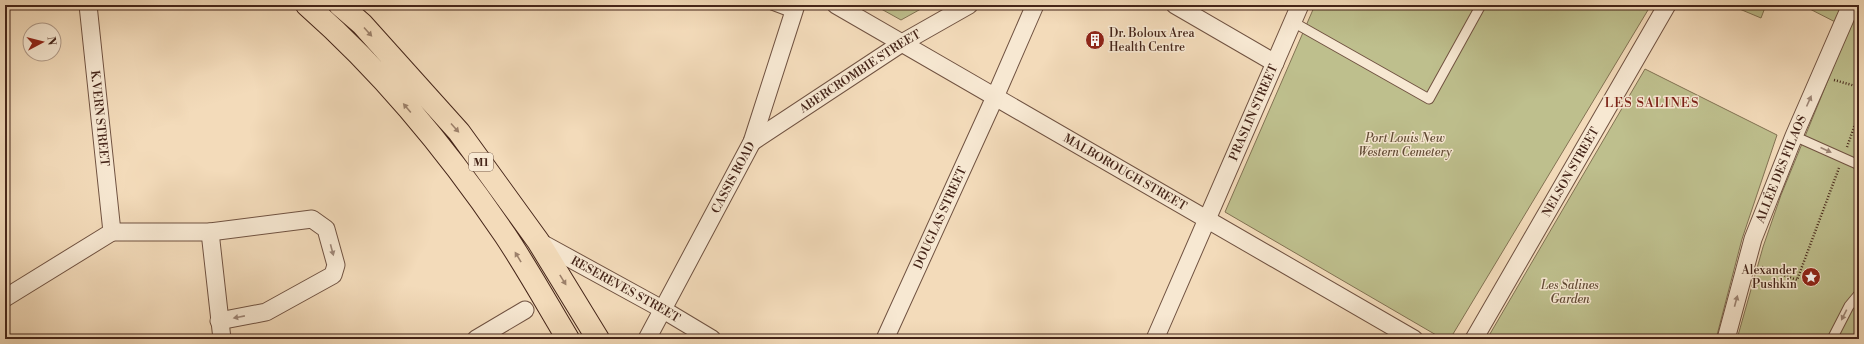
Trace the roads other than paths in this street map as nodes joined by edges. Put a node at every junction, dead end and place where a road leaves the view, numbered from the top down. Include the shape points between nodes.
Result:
1 (88, 5) edge
2 (307, 5) edge
3 (340, 5) edge
4 (772, 5) edge
5 (836, 5) edge
6 (969, 5) edge
7 (1035, 5) edge
8 (1175, 5) edge
9 (1300, 5) edge
10 (1481, 5) edge
11 (1667, 5) edge
12 (1851, 5) edge
13 (794, 9) edge
14 (1293, 22) junction
15 (902, 43) junction
16 (1275, 63) junction
17 (995, 97) junction
18 (1794, 136) junction
19 (752, 142) junction
20 (1859, 165) edge
21 (1207, 220) junction
22 (112, 232) junction
23 (210, 232) junction
24 (538, 241) junction
25 (1859, 294) edge
26 (5, 298) edge
27 (662, 309) junction
28 (525, 310) dead end
29 (219, 321) junction
30 (222, 339) edge
31 (476, 339) edge
32 (568, 339) edge
33 (598, 339) edge
34 (646, 339) edge
35 (712, 339) edge
36 (885, 339) edge
37 (1155, 339) edge
38 (1414, 339) edge
39 (1474, 339) edge
40 (1726, 339) edge
41 (1832, 339) edge

1 - 22 street, K.VERN STREET
32 -> 2 highway, M1 via 505,236 450,158 389,86
3 -> 24 highway, M1 via 362,24 459,132
4 - 13 lane
5 - 15 street, MALBOROUGH STREET
6 - 15 street, ABERCROMBIE STREET
7 - 17 street, DOUGLAS STREET
8 - 16 street
9 - 14 street, PRASLIN STREET
10 - 14 lane via 1429,99
11 - 39 street, NELSON STREET
18 -> 12 street, ALLÉE DES FILAOS
13 - 19 street, CASSIS ROAD
14 - 16 street, PRASLIN STREET
15 - 17 street, MALBOROUGH STREET
15 - 19 street, ABERCROMBIE STREET
16 - 21 street, PRASLIN STREET
17 - 21 street, MALBOROUGH STREET
17 - 36 street, DOUGLAS STREET
18 -> 20 lane
40 -> 18 street, ALLÉE DES FILAOS via 1753,239
19 - 27 street, CASSIS ROAD
21 - 37 street, PRASLIN STREET
21 - 38 street, MALBOROUGH STREET
22 - 23 street
22 - 26 street
23 - 29 street
23 -> 29 street via 312,219 326,228 336,265 333,275 266,312
24 - 27 street, RESEREVES STREET
24 -> 33 highway, M1
25 -> 41 lane via 1849,306
27 - 34 street, CASSIS ROAD
27 - 35 street, RESEREVES STREET
28 - 31 street
29 - 30 street

